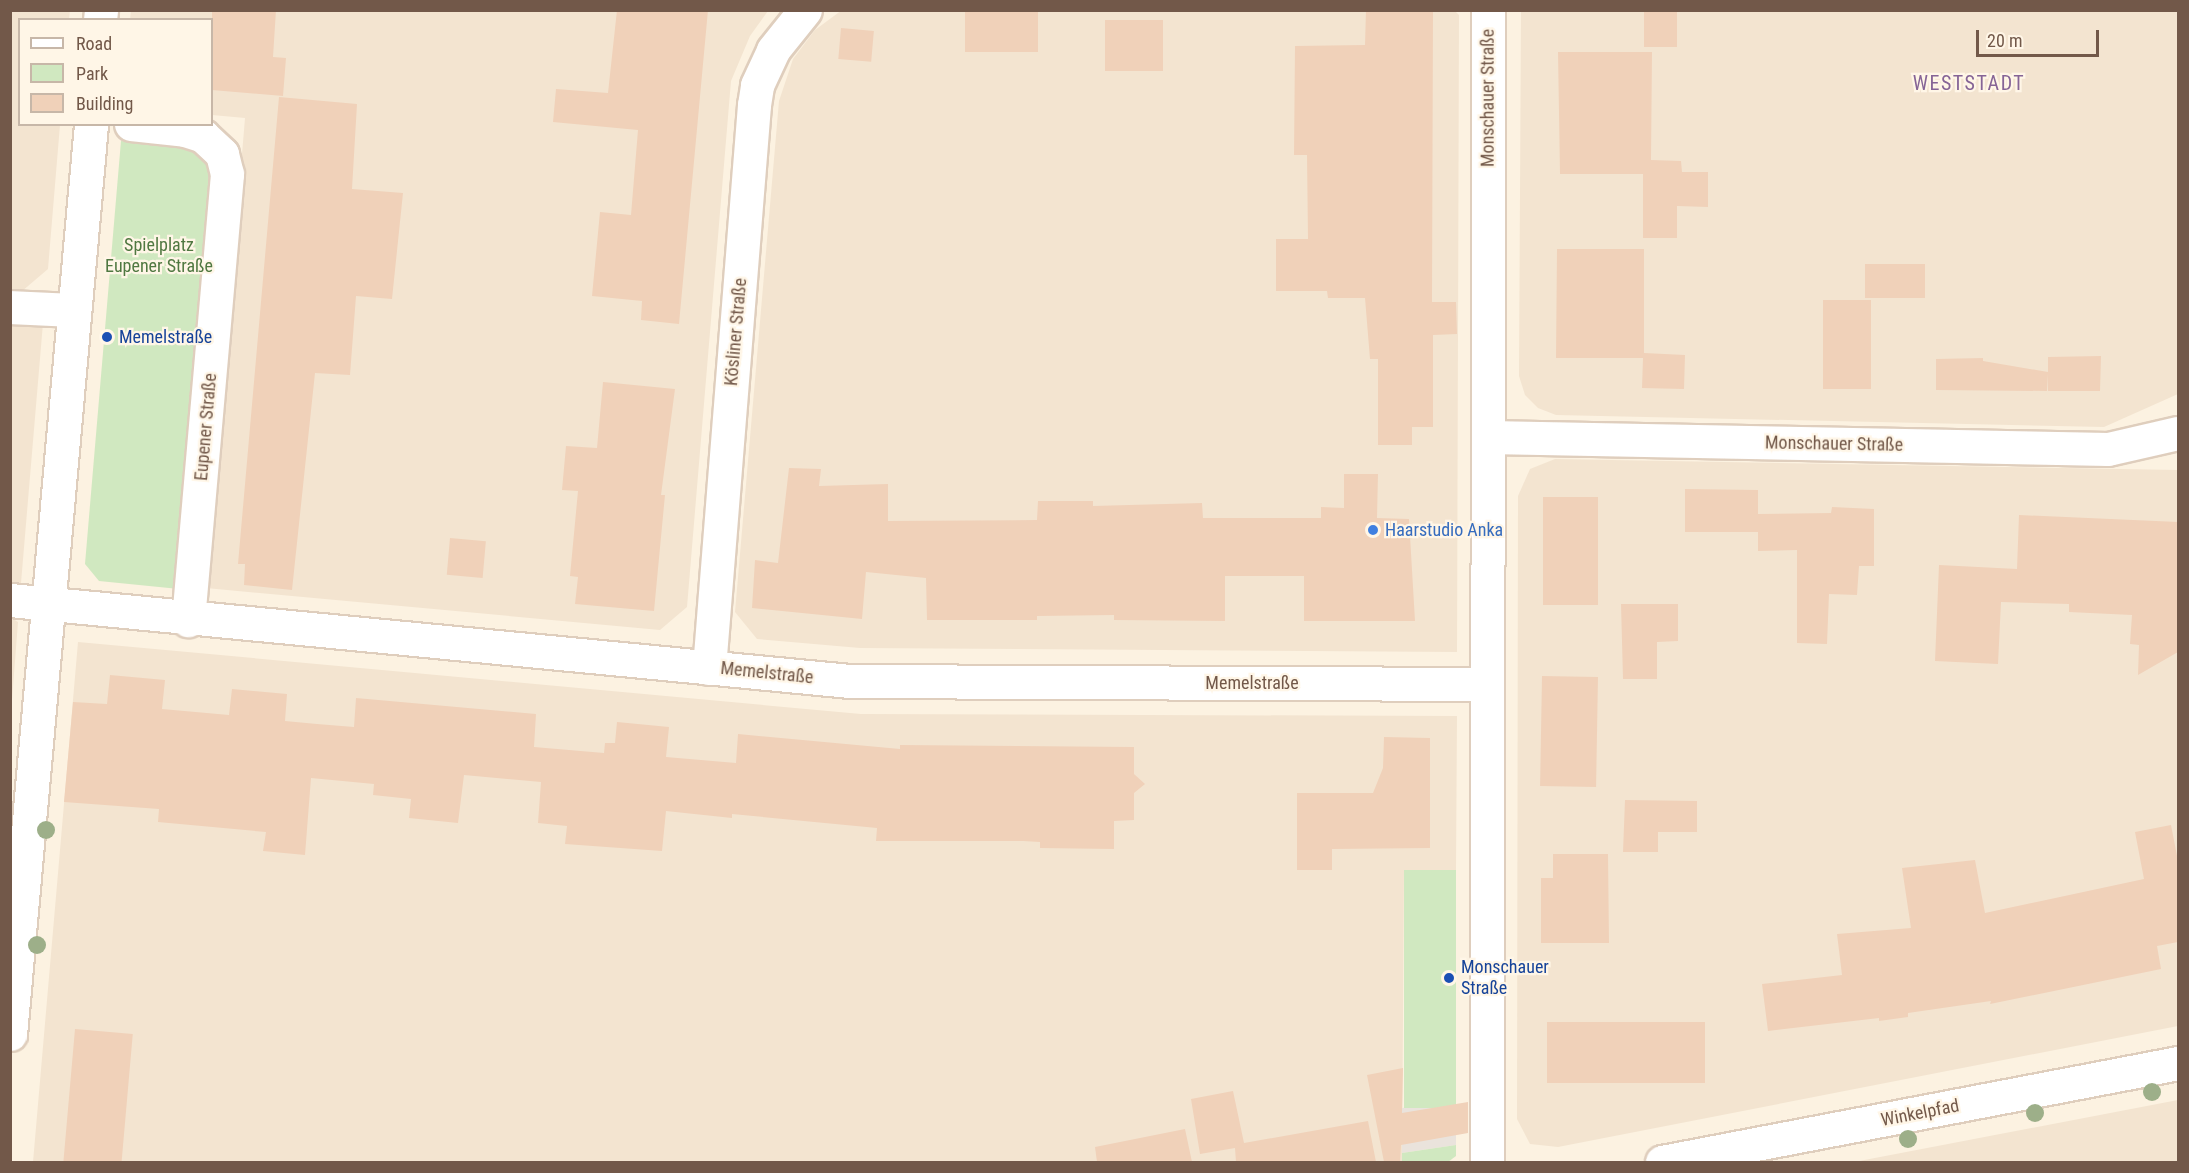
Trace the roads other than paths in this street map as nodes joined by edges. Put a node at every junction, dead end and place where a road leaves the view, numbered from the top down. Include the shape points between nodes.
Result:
1 (805, 10) edge
2 (1488, 10) edge
3 (91, 126) edge
4 (149, 126) edge
5 (10, 307) edge
6 (73, 310) junction
7 (2178, 433) edge
8 (1488, 437) junction
9 (10, 600) edge
10 (50, 606) junction
11 (188, 620) junction
12 (710, 668) junction
13 (1486, 684) junction
14 (10, 1034) edge
15 (2178, 1063) edge
16 (1487, 1162) edge
17 (1662, 1162) edge

1 - 12 street, Kösliner Straße via 772,50 757,85 754,105
2 - 8 street, Monschauer Straße
3 - 6 street
4 - 11 street, Eupener Straße via 203,136 222,154 227,174
5 - 6 street
6 - 10 street
7 - 8 street, Monschauer Straße via 2109,449
8 - 13 street, Monschauer Straße
9 - 10 street
10 - 11 street, Memelstraße
10 - 14 street
11 - 12 street, Memelstraße
12 - 13 street, Memelstraße via 884,682
13 - 16 street, Monschauer Straße
15 - 17 street, Winkelpfad

